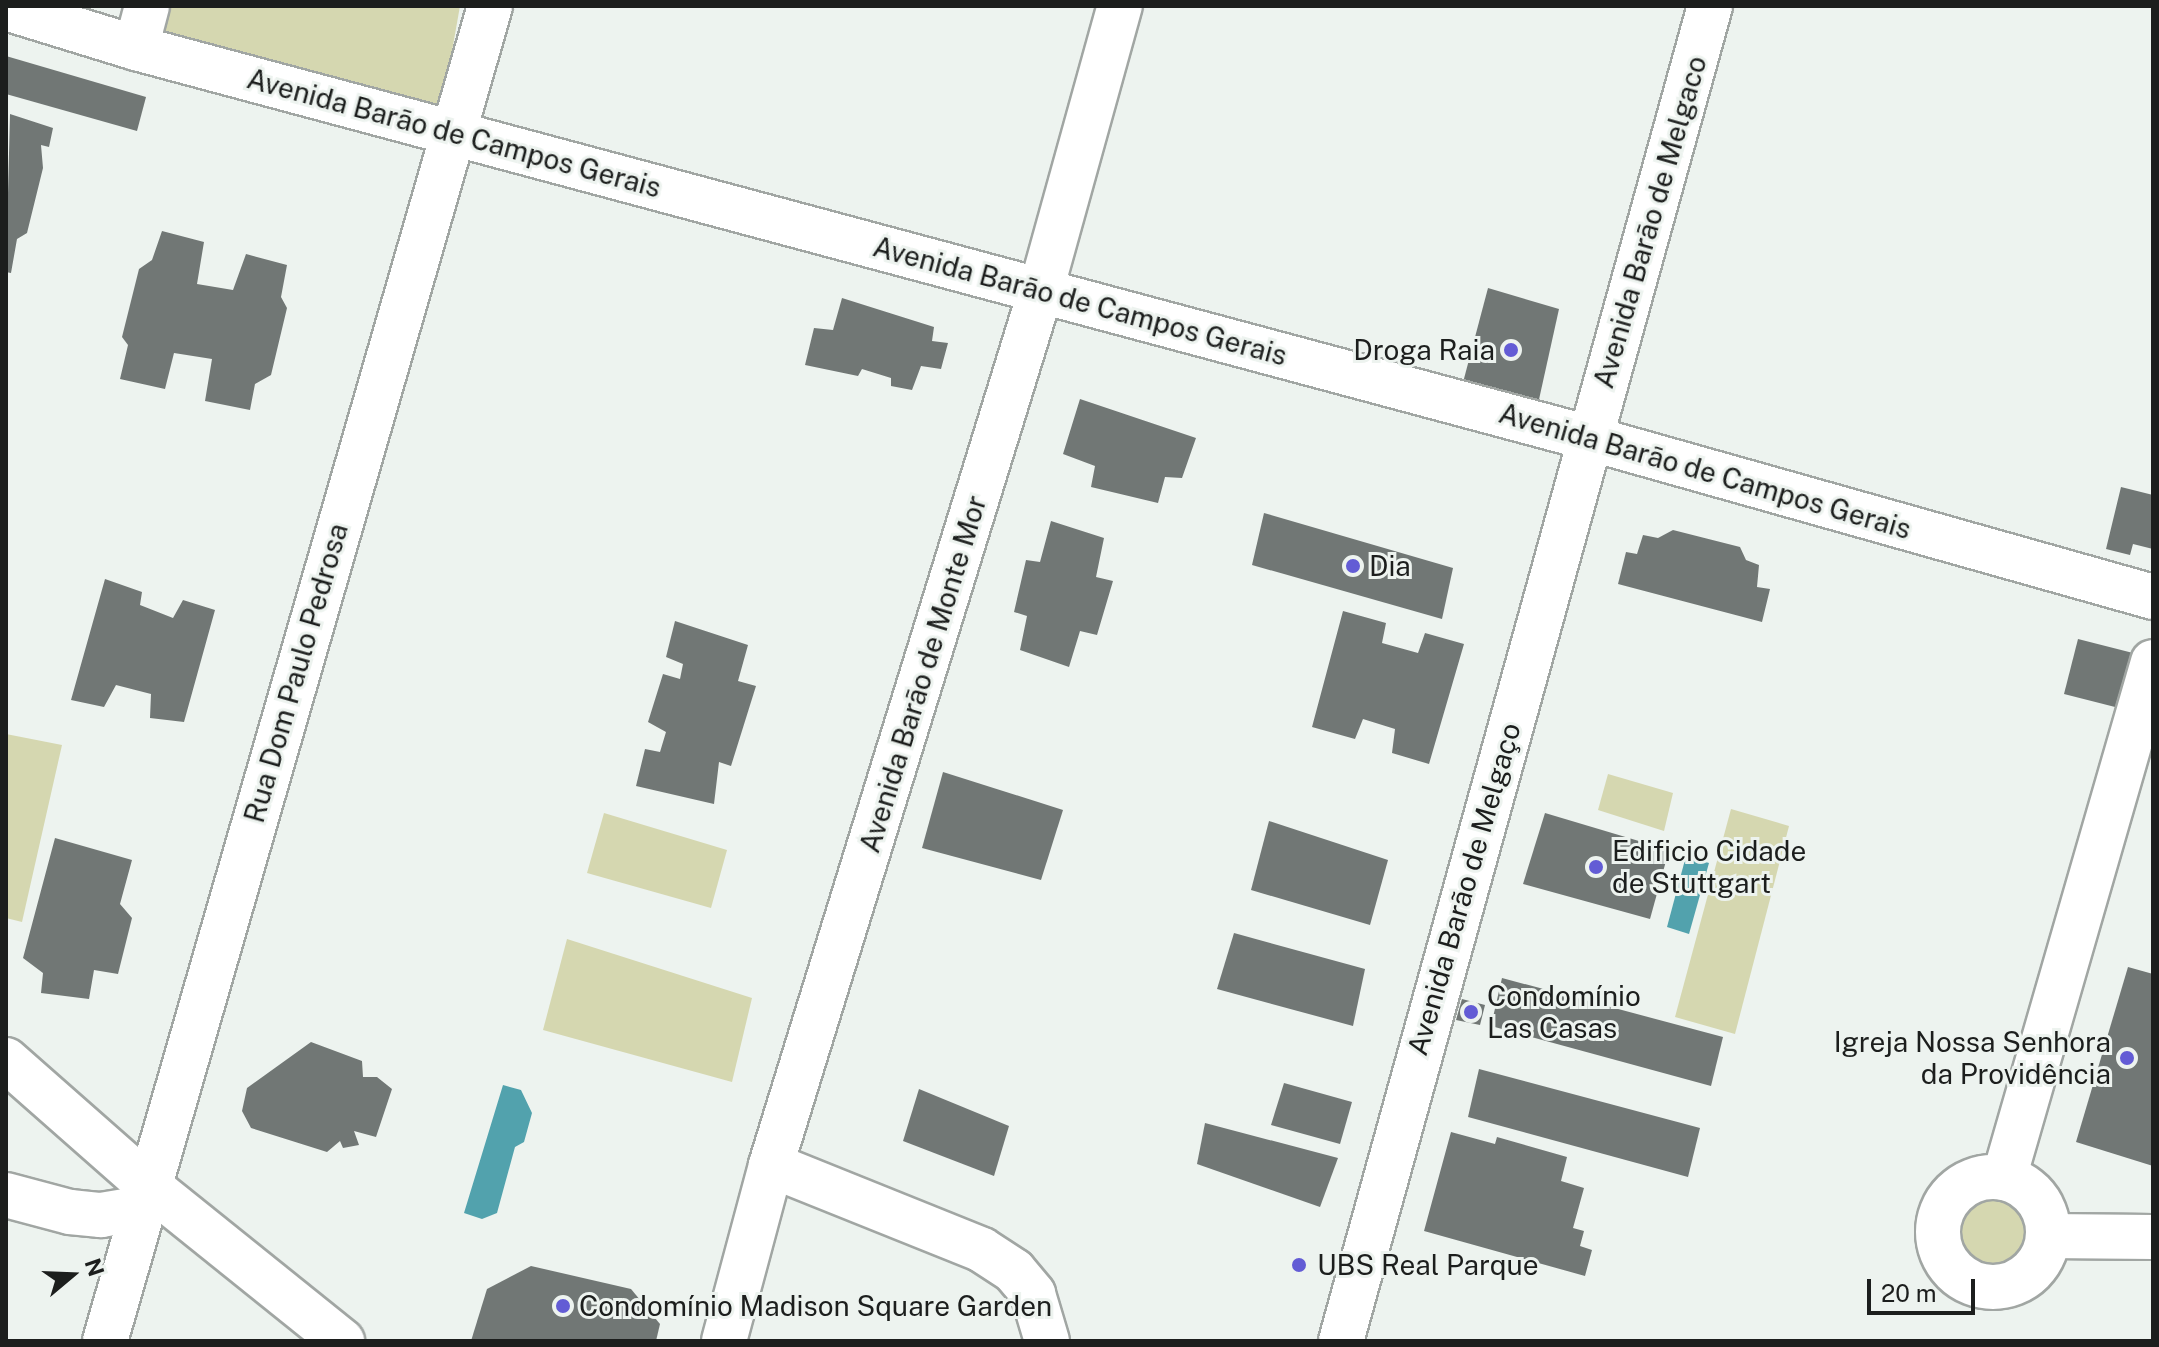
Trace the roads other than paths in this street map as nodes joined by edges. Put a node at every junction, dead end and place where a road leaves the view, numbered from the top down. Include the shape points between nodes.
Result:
1 (147, 6) edge
2 (490, 6) edge
3 (1120, 6) edge
4 (1710, 6) edge
5 (6, 8) edge
6 (136, 48) junction
7 (454, 134) junction
8 (1041, 290) junction
9 (1589, 438) junction
10 (2153, 597) edge
11 (2153, 662) edge
12 (6, 1060) edge
13 (771, 1165) junction
14 (2004, 1178) junction
15 (6, 1195) edge
16 (146, 1197) junction
17 (2048, 1236) junction
18 (2153, 1237) edge
19 (105, 1341) edge
20 (342, 1341) edge
21 (724, 1341) edge
22 (1047, 1341) edge
23 (1341, 1341) edge

1 - 6 street
2 - 7 street, Rua Dom Paulo Pedrosa
3 - 8 street, Avenida Barão de Monte Mor
4 - 9 street, Avenida Barão de Melgaco
5 - 6 street, Avenida Barão de Campos Gerais
6 - 7 street, Avenida Barão de Campos Gerais
7 - 8 street, Avenida Barão de Campos Gerais
7 - 16 street, Rua Dom Paulo Pedrosa
8 - 9 street, Avenida Barão de Campos Gerais
8 - 13 street, Avenida Barão de Monte Mor
9 - 10 street, Avenida Barão de Campos Gerais
9 - 23 street, Avenida Barão de Melgaço
11 - 14 street
12 - 16 street
13 - 21 street, Avenida Barão de Monte Mor
13 - 22 street via 982,1250 1014,1271 1033,1294
14 - 17 street via 2037,1199
14 - 17 street via 1967,1183 1941,1210 1939,1249 1948,1266 1980,1286 2017,1282 2033,1271
15 - 16 street via 101,1215
16 - 19 street, Rua Dom Paulo Pedrosa
16 - 20 street
17 - 18 street

